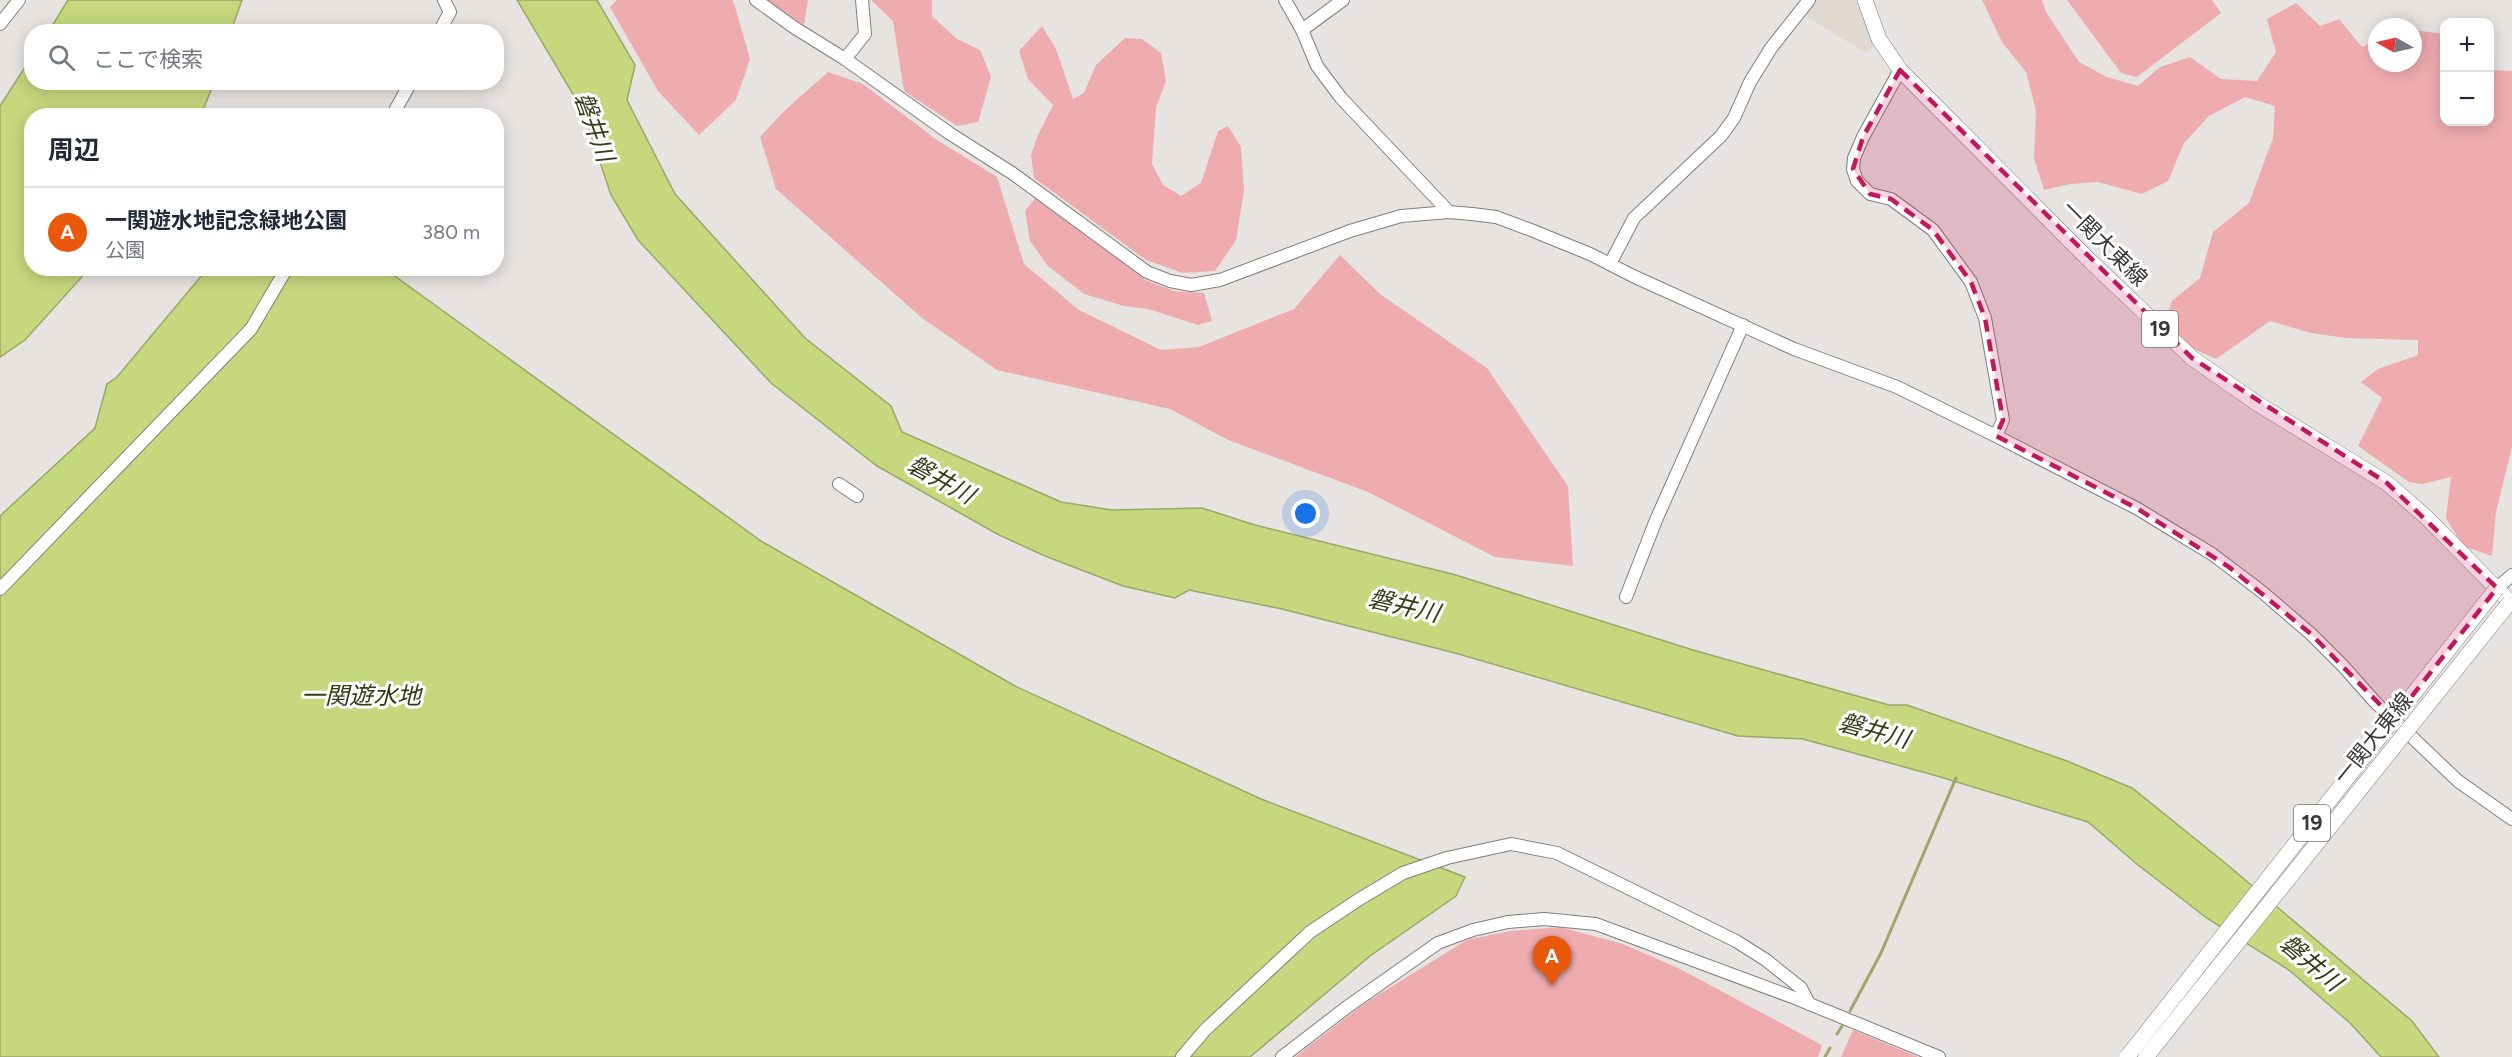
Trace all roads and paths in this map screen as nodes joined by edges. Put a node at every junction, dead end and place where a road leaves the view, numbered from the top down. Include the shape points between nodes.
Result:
1 (19, 0) edge
2 (444, 0) edge
3 (756, 0) edge
4 (862, 0) edge
5 (1285, 0) edge
6 (1343, 0) edge
7 (1809, 0) edge
8 (1865, 0) edge
9 (0, 24) edge
10 (443, 24) edge
11 (1302, 30) junction
12 (845, 59) junction
13 (1900, 70) junction
14 (407, 90) edge
15 (396, 108) edge
16 (1449, 212) junction
17 (1610, 264) junction
18 (282, 276) edge
19 (1743, 325) junction
20 (1996, 436) junction
21 (839, 484) dead end
22 (857, 496) dead end
23 (2512, 574) edge
24 (2497, 588) junction
25 (0, 589) edge
26 (1626, 597) dead end
27 (2512, 602) edge
28 (2512, 819) edge
29 (1809, 1004) junction
30 (1182, 1057) edge
31 (1282, 1057) edge
32 (1939, 1057) edge
33 (2127, 1057) edge
34 (2146, 1057) edge

1 - 9 street
2 - 10 street via 450,12
3 - 12 street
4 - 12 street via 865,34
5 - 11 street
6 - 11 street
7 - 17 street via 1770,48 1721,136 1634,218
8 - 13 main road, 一関大東線 / 19 via 1879,39
11 - 16 street via 1317,66 1341,98
12 - 16 street via 1012,173 1147,272 1170,281 1191,285 1220,280 1350,231 1401,216
13 - 20 street via 1863,137 1853,169 1857,181 1870,194 1891,199 1933,230 1971,282 1985,318 2002,409 2003,420
13 - 24 main road, 一関大東線 / 19 via 2086,258 2192,358 2258,404 2387,483
14 - 15 street
16 - 17 street via 1496,217
17 - 19 street
18 - 25 street via 251,329
19 - 20 street via 1794,349 1897,387
19 - 26 street via 1665,498
20 - 28 street via 2138,510 2229,567 2310,634 2458,781
21 - 22 street
23 - 24 street
24 - 27 main road, 一関大東線 / 19
24 - 33 main road, 一関大東線 / 19, bridge
27 - 34 main road, 一関大東線 / 19, bridge
29 - 30 street via 1801,988 1736,941 1557,853 1511,844 1447,858 1403,873 1358,900 1310,932 1204,1030
29 - 31 street via 1596,924 1544,919 1508,922 1438,943
29 - 32 street

